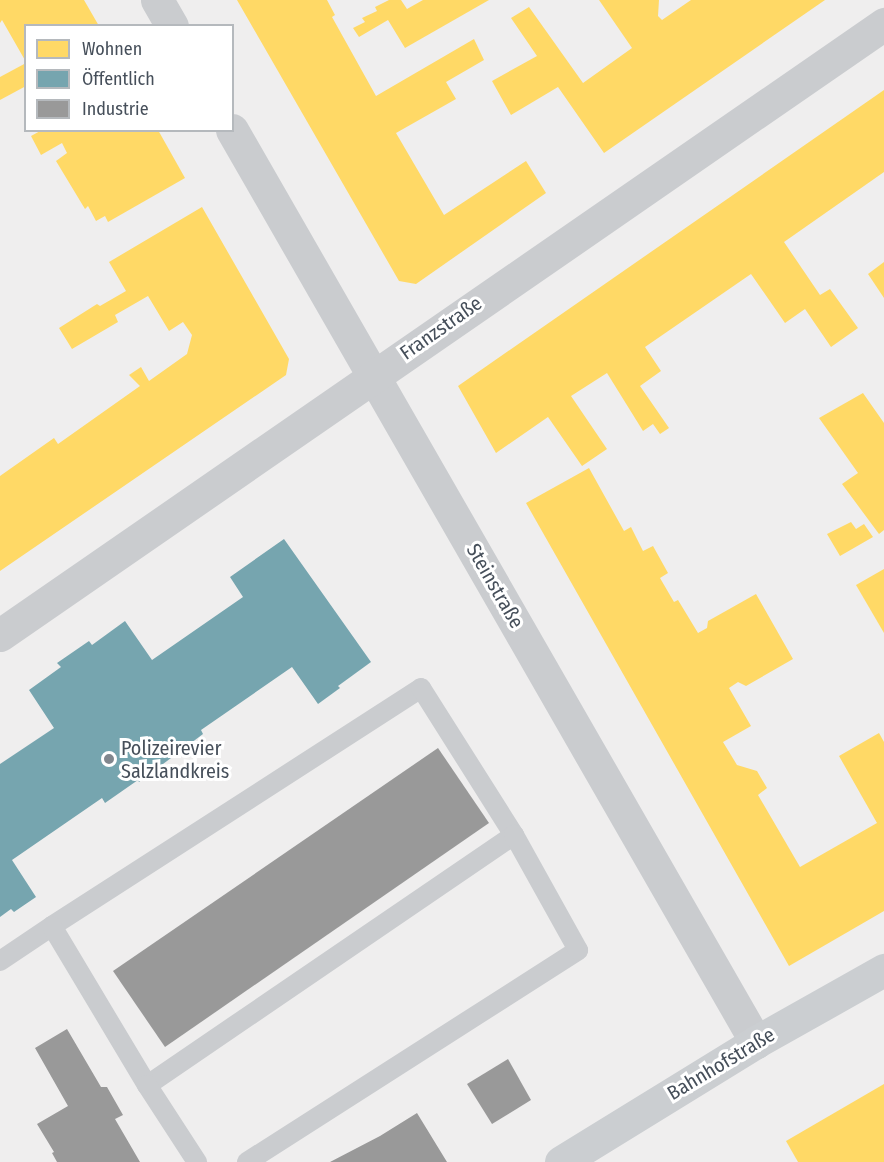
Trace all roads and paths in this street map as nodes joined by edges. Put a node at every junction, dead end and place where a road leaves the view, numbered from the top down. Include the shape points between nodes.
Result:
1 (157, 0) edge
2 (171, 24) edge
3 (884, 24) edge
4 (233, 132) edge
5 (374, 374) junction
6 (0, 635) edge
7 (514, 835) junction
8 (52, 926) junction
9 (0, 961) edge
10 (884, 970) edge
11 (756, 1042) junction
12 (147, 1085) junction
13 (197, 1162) edge
14 (248, 1162) edge
15 (561, 1162) edge

1 - 2 street
3 - 5 street, Franzstraße
4 - 5 street, Steinstraße
5 - 6 street, Franzstraße
5 - 11 street, Steinstraße
7 - 8 lane via 421,688
7 - 12 lane
7 - 14 lane via 578,950
8 - 9 lane
8 - 12 lane
10 - 11 main road, Bahnhofstraße
11 - 15 main road, Bahnhofstraße
12 - 13 lane

